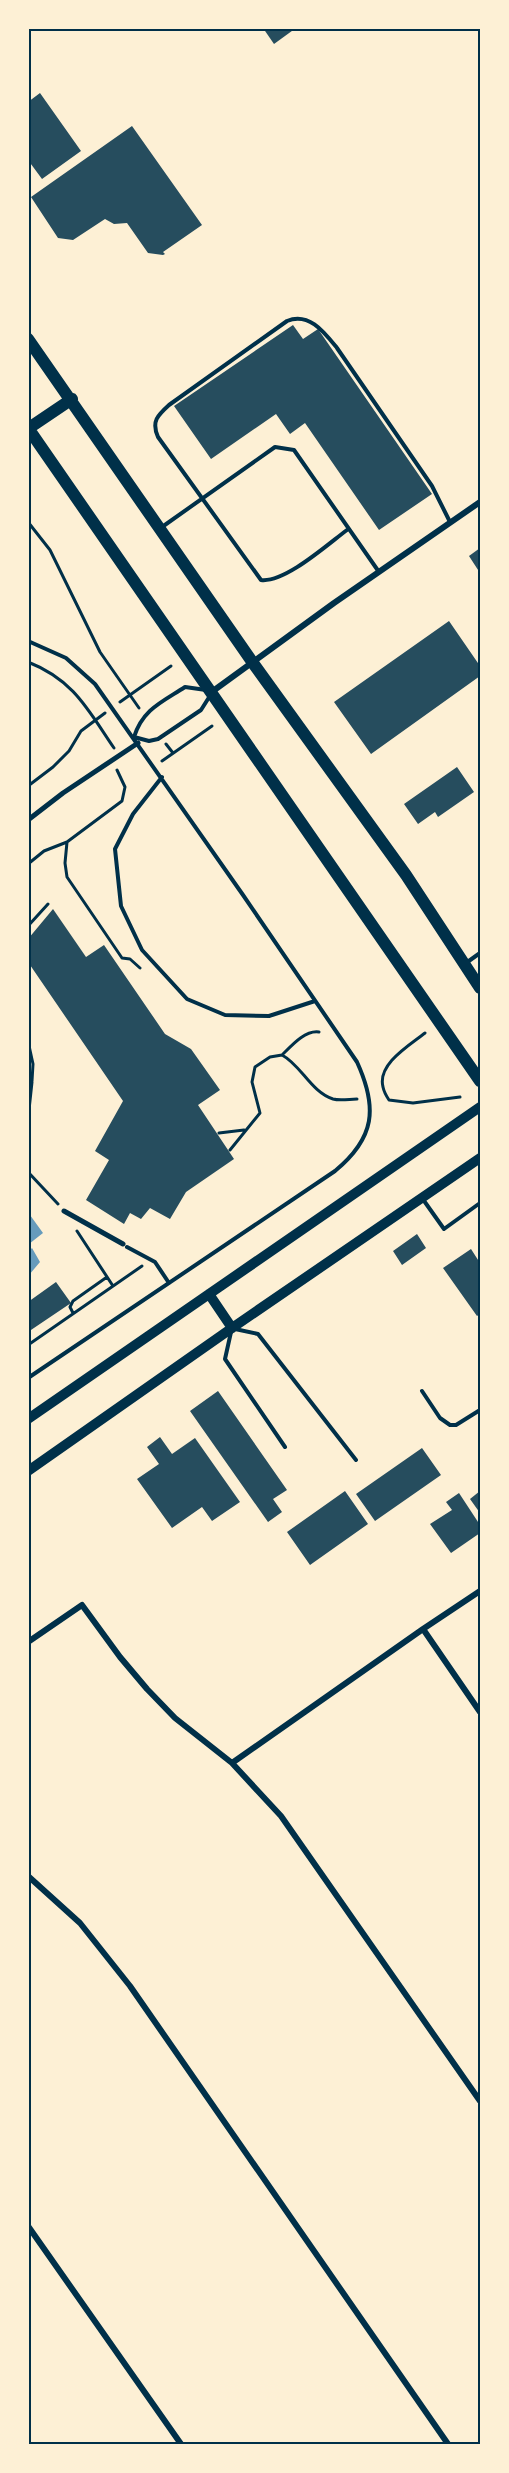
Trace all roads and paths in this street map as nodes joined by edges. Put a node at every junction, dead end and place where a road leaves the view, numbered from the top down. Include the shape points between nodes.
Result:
1 (28, 339) edge
2 (72, 399) junction
3 (29, 428) edge
4 (202, 500) junction
5 (480, 502) edge
6 (28, 522) edge
7 (450, 522) junction
8 (161, 528) junction
9 (347, 530) junction
10 (379, 572) junction
11 (28, 640) edge
12 (28, 662) edge
13 (253, 663) junction
14 (171, 666) dead end
15 (213, 691) junction
16 (130, 695) junction
17 (112, 708) junction
18 (144, 715) junction
19 (94, 720) junction
20 (212, 726) dead end
21 (161, 737) junction
22 (136, 740) junction
23 (173, 753) junction
24 (119, 755) junction
25 (111, 761) junction
26 (155, 767) junction
27 (162, 777) junction
28 (28, 786) edge
29 (28, 820) edge
30 (67, 842) junction
31 (28, 864) edge
32 (48, 904) dead end
33 (28, 926) edge
34 (480, 953) edge
35 (464, 964) junction
36 (140, 968) dead end
37 (480, 988) edge
38 (315, 1001) junction
39 (319, 1032) dead end
40 (425, 1033) dead end
41 (28, 1041) edge
42 (282, 1055) junction
43 (480, 1081) edge
44 (30, 1082) edge
45 (460, 1097) dead end
46 (357, 1099) dead end
47 (480, 1107) edge
48 (28, 1119) edge
49 (246, 1130) junction
50 (219, 1133) dead end
51 (230, 1150) dead end
52 (480, 1158) edge
53 (422, 1197) junction
54 (480, 1206) edge
55 (64, 1211) dead end
56 (125, 1246) joint
57 (151, 1260) junction
58 (107, 1277) dead end
59 (169, 1283) junction
60 (209, 1294) junction
61 (73, 1314) junction
62 (232, 1328) junction
63 (28, 1345) edge
64 (28, 1378) edge
65 (422, 1390) dead end
66 (480, 1410) edge
67 (28, 1419) edge
68 (285, 1447) dead end
69 (356, 1460) dead end
70 (29, 1469) edge
71 (480, 1591) edge
72 (423, 1629) junction
73 (28, 1642) edge
74 (480, 1712) edge
75 (232, 1762) junction
76 (28, 1876) edge
77 (480, 2101) edge
78 (28, 2226) edge
79 (181, 2445) edge
80 (448, 2445) edge

1 - 2 main road
2 - 3 main road
2 - 8 main road
3 - 15 main road
4 - 7 lane via 158,436 155,420 169,405 296,318 316,324 337,348 432,486
4 - 8 lane
4 - 9 lane via 261,580 270,582
4 - 9 lane via 275,447 294,450
5 - 7 street
6 - 16 path via 50,550 100,652
7 - 10 street
8 - 13 main road
9 - 10 lane
10 - 13 street
11 - 17 lane via 66,658 95,684
12 - 19 path via 64,681
13 - 15 street
13 - 35 main road via 406,875
14 - 16 path
15 - 18 lane via 185,687
15 - 21 lane via 201,710
15 - 43 main road
16 - 17 path
16 - 18 path
17 - 19 path
17 - 22 lane
18 - 22 lane
19 - 24 path
19 - 28 path via 81,731 69,751
20 - 23 path
21 - 22 lane
21 - 23 path
22 - 24 street
22 - 26 lane
23 - 26 path
24 - 25 street
25 - 29 street
25 - 30 path via 125,787 122,801
26 - 27 lane
27 - 38 lane
27 - 38 lane via 133,814 115,849 121,906 142,950 187,999 225,1015 269,1016
30 - 31 path via 44,851
30 - 36 path via 67,877 122,958 130,959
32 - 33 path
34 - 35 lane
35 - 37 main road
38 - 59 lane via 357,1062 368,1087 366,1133 353,1155 335,1171
39 - 42 path via 312,1031
40 - 45 path via 384,1072 383,1087 389,1100 413,1103
41 - 44 path via 33,1064
42 - 46 path via 293,1061 323,1094 334,1100
42 - 49 path via 270,1057 255,1067 252,1082 260,1113
44 - 48 path
47 - 60 main road
49 - 50 path
49 - 51 path
52 - 53 main road
53 - 54 lane via 444,1229
53 - 62 main road
55 - 56 street
56 - 57 lane
57 - 59 lane
57 - 61 path
58 - 61 path via 73,1301
59 - 64 lane
60 - 62 main road
60 - 67 main road
61 - 63 path
62 - 68 lane via 225,1359
62 - 69 lane via 258,1334
62 - 70 main road
65 - 66 lane via 440,1418 450,1425
71 - 72 street
72 - 74 street
72 - 75 street
73 - 75 street via 82,1605 120,1657 175,1718
75 - 77 street via 281,1816
76 - 80 street via 80,1923 130,1986
78 - 79 street

